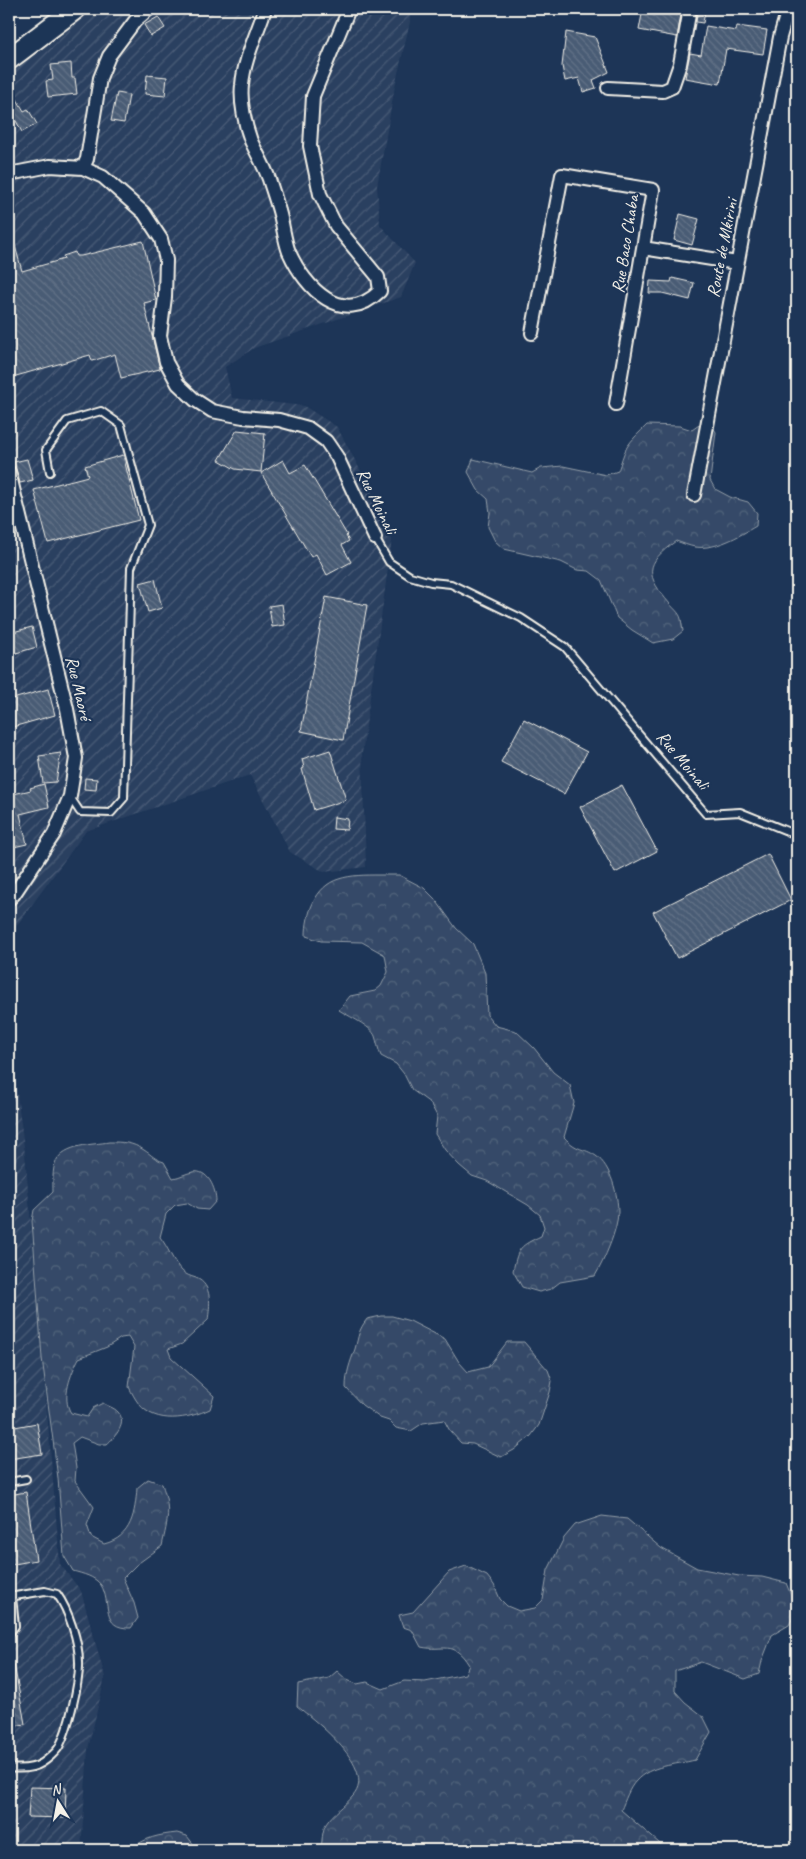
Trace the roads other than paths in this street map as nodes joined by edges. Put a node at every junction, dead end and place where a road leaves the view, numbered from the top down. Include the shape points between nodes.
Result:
1 (75, 9) edge
2 (149, 9) edge
3 (264, 9) edge
4 (349, 9) edge
5 (690, 9) edge
6 (788, 9) edge
7 (9, 59) edge
8 (608, 88) dead end
9 (83, 168) junction
10 (9, 174) edge
11 (643, 248) junction
12 (737, 263) junction
13 (532, 333) dead end
14 (616, 404) dead end
15 (9, 472) edge
16 (50, 472) dead end
17 (694, 494) dead end
18 (375, 538) joint
19 (70, 796) junction
20 (797, 835) edge
21 (9, 899) edge
22 (26, 1479) dead end
23 (9, 1482) edge
24 (10, 1597) edge
25 (9, 1634) edge
26 (9, 1768) edge

1 - 7 main road
2 - 9 street via 109,56 100,78 88,158
3 - 4 street via 242,85 251,140 265,167 288,251 306,281 329,302 347,307 370,300 380,291 378,277 336,226 320,194 310,146 313,96
5 - 8 street via 672,87 663,91
6 - 12 street, Route de Mkirini via 780,36
9 - 10 street, Rue Moinali via 50,166
9 - 18 street, Rue Moinali via 103,176 123,193 144,213 160,239 166,260 160,336 166,362 178,384 212,411 279,420 308,428 326,440
11 - 12 street
11 - 13 street, Rue Baco Chaba via 653,190 562,175
11 - 14 street, Rue Baco Chaba
12 - 17 street, Route de Mkirini
15 - 19 street, Rue Maoré via 67,708 76,758
16 - 19 lane via 46,450 67,421 101,411 121,425 148,525 130,568 124,798 111,813 80,812
18 - 20 lane, Rue Moinali via 389,562 410,576 451,584 521,618 566,646 706,814 740,812
19 - 21 street, Rue Maoré via 54,834
22 - 23 lane
24 - 25 lane via 15,1626
24 - 26 lane via 45,1591 57,1594 74,1635 79,1662 73,1706 58,1749 42,1764

